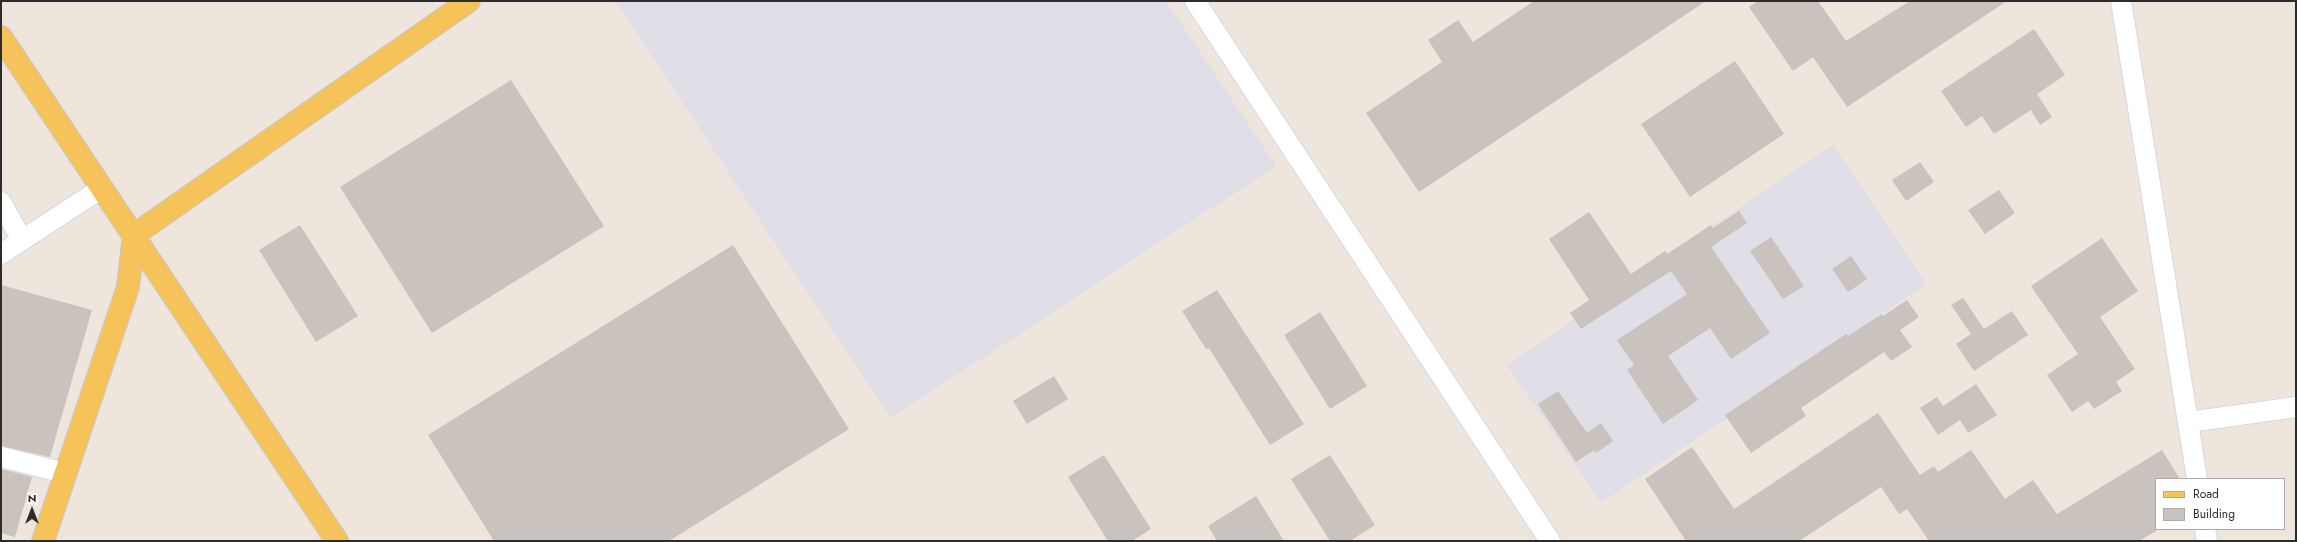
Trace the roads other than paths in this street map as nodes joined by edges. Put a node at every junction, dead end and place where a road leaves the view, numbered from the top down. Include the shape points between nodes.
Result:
1 (469, 1) edge
2 (1195, 1) edge
3 (2121, 1) edge
4 (5, 50) edge
5 (102, 188) junction
6 (1, 202) edge
7 (134, 235) junction
8 (22, 240) junction
9 (1, 254) edge
10 (2296, 407) edge
11 (2189, 422) junction
12 (1, 457) edge
13 (65, 473) junction
14 (2197, 478) edge
15 (2205, 530) edge
16 (43, 541) edge
17 (337, 541) edge
18 (1550, 541) edge
19 (2207, 541) edge

1 - 7 main road
2 - 18 street
3 - 11 street
4 - 5 main road
5 - 7 main road
5 - 8 street
6 - 8 street
7 - 13 main road via 128,287
7 - 17 main road
8 - 9 street
10 - 11 street
11 - 14 street
12 - 13 street
13 - 16 main road
15 - 19 street

